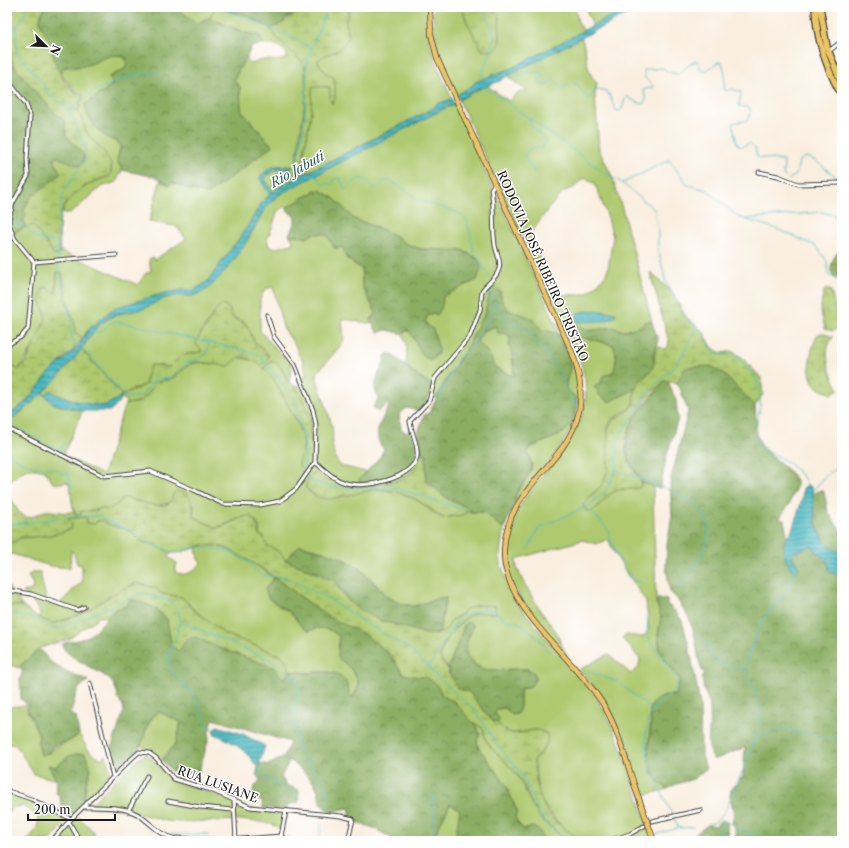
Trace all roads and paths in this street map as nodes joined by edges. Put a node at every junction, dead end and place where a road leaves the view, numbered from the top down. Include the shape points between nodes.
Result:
1 (430, 7) edge
2 (815, 7) edge
3 (820, 7) edge
4 (842, 41) edge
5 (828, 51) junction
6 (7, 79) edge
7 (842, 84) edge
8 (842, 96) edge
9 (760, 172) dead end
10 (842, 183) edge
11 (495, 184) junction
12 (116, 255) dead end
13 (34, 262) junction
14 (267, 316) dead end
15 (7, 345) edge
16 (7, 428) edge
17 (315, 462) junction
18 (7, 590) edge
19 (84, 607) dead end
20 (90, 683) dead end
21 (113, 776) junction
22 (147, 776) dead end
23 (8, 790) edge
24 (7, 798) edge
25 (234, 800) junction
26 (168, 801) dead end
27 (83, 807) junction
28 (233, 810) junction
29 (701, 810) dead end
30 (128, 811) junction
31 (286, 811) junction
32 (70, 821) junction
33 (652, 821) dead end
34 (644, 826) dead end
35 (166, 836) junction
36 (281, 838) edge
37 (236, 840) edge
38 (52, 841) edge
39 (80, 841) edge
40 (165, 841) edge
41 (292, 841) edge
42 (348, 841) edge
43 (586, 841) edge
44 (589, 841) edge
45 (609, 841) edge
46 (654, 841) edge

1 - 11 main road, RODOVIA JOSÉ RIBEIRO TRISTÃO via 430,27 437,58
2 - 8 highway via 824,57
3 - 5 highway
4 - 5 street
5 - 7 highway
6 - 13 street via 26,104 30,116 28,176 13,203 10,227 15,239
9 - 10 street via 798,184
11 - 17 street via 490,189 494,205 495,246 500,262 499,270 495,279 482,291 480,310 470,336 435,378 429,401 410,421 417,451 414,463 405,473 392,479 352,484 338,480
11 - 46 main road, RODOVIA JOSÉ RIBEIRO TRISTÃO via 572,352 582,390 580,411 570,436 525,494 511,518 504,549 505,570 511,587 523,606 588,682 607,711 622,745
12 - 13 street
13 - 15 street via 28,329 21,337
14 - 17 street via 274,337 295,365 313,410 316,432
16 - 17 street via 99,475 110,477 152,472 223,504 260,505 280,501 296,489
18 - 19 street via 31,594 78,610
20 - 21 street
21 - 25 street, RUA LUSIANE via 137,754 144,751 156,758 174,779
21 - 27 street, RUA LUSIANE
22 - 30 street
23 - 24 street
23 - 32 street via 31,799
25 - 28 street
25 - 31 street, RUA LUSIANE via 250,808
26 - 28 street
27 - 30 street
27 - 32 street, RUA LUSIANE
28 - 37 street
29 - 33 street
30 - 35 street via 137,814
31 - 36 street
31 - 42 street, RUA LUSIANE via 353,819
32 - 38 street, RUA LUSIANE
32 - 39 street
34 - 45 street
35 - 37 street via 185,840
35 - 40 street
36 - 37 street
36 - 41 street
43 - 44 street

